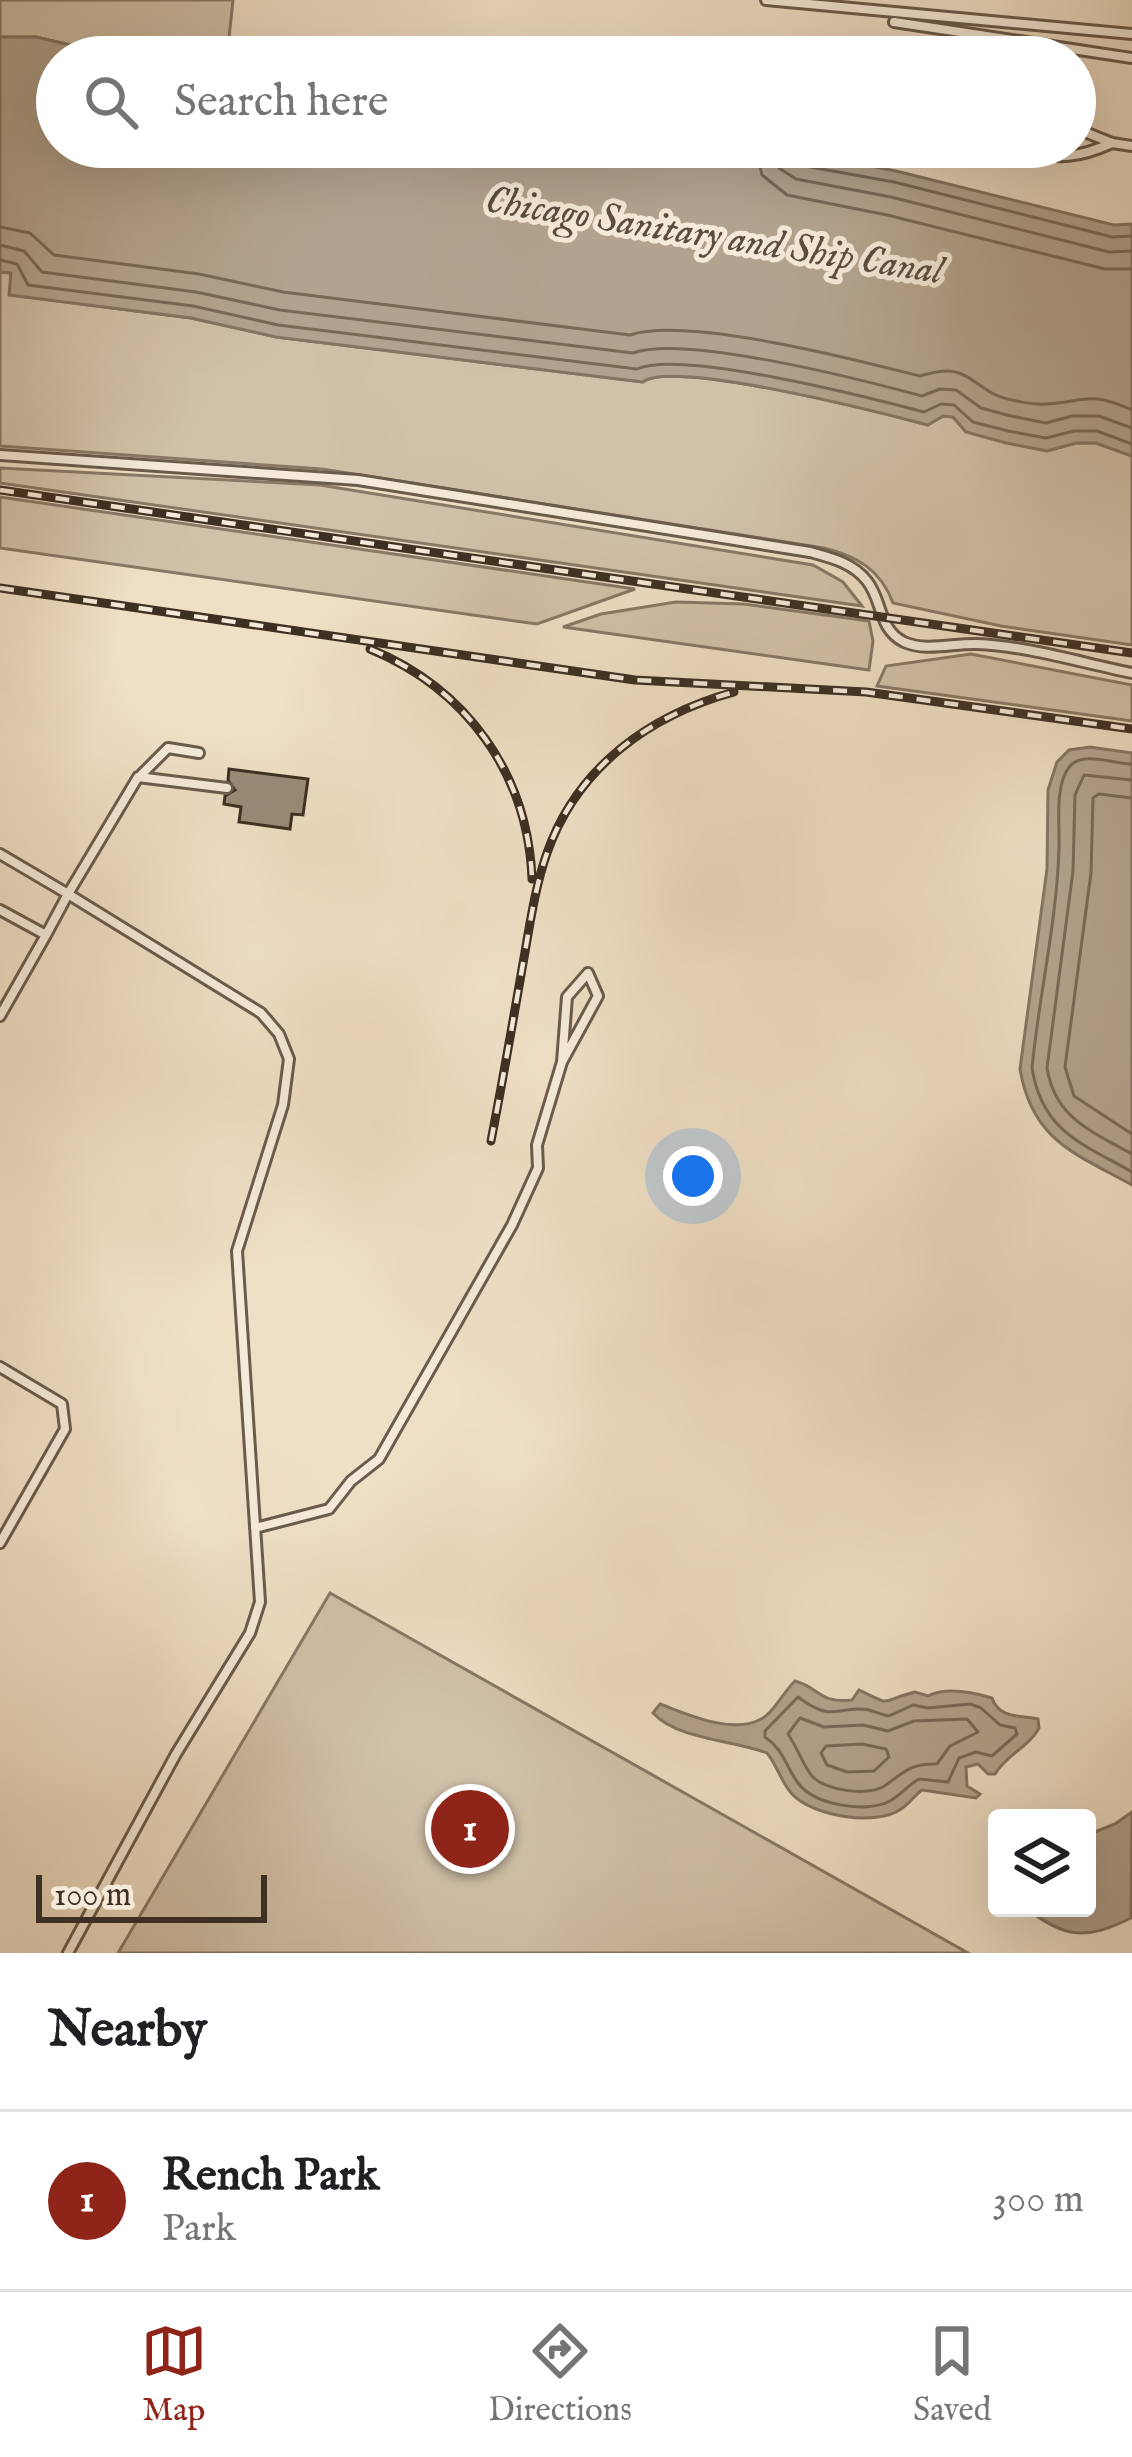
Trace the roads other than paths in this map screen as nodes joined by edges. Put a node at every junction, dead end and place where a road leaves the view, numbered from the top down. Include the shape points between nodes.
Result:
1 (766, 0) edge
2 (894, 22) dead end
3 (1132, 34) edge
4 (987, 36) edge
5 (1096, 53) edge
6 (1132, 58) edge
7 (1096, 137) edge
8 (1112, 143) junction
9 (1132, 146) edge
10 (1096, 150) edge
11 (0, 455) edge
12 (1132, 673) edge
13 (199, 753) dead end
14 (139, 777) junction
15 (226, 788) dead end
16 (0, 854) edge
17 (68, 894) junction
18 (0, 910) edge
19 (46, 935) junction
20 (0, 1016) edge
21 (562, 1062) junction
22 (0, 1367) edge
23 (0, 1509) edge
24 (15, 1517) junction
25 (255, 1528) junction
26 (0, 1543) edge
27 (68, 1953) edge

1 - 3 lane
2 - 4 lane
5 - 6 lane
7 - 8 lane
8 - 9 lane
8 - 10 lane
11 - 12 lane via 358,480 810,552 856,570 886,629 905,642 978,644
13 - 14 lane via 168,748
14 - 15 lane
14 - 17 lane
16 - 17 lane
17 - 19 lane
17 - 25 lane via 260,1013 289,1059 284,1105 237,1251
18 - 19 lane
19 - 20 lane
21 - 21 lane via 598,996 588,973 568,998
21 - 25 lane via 537,1145 538,1168 512,1225 379,1459 329,1509
22 - 24 lane via 62,1404 65,1429
23 - 24 lane
24 - 26 lane
25 - 27 lane via 260,1602 250,1633

